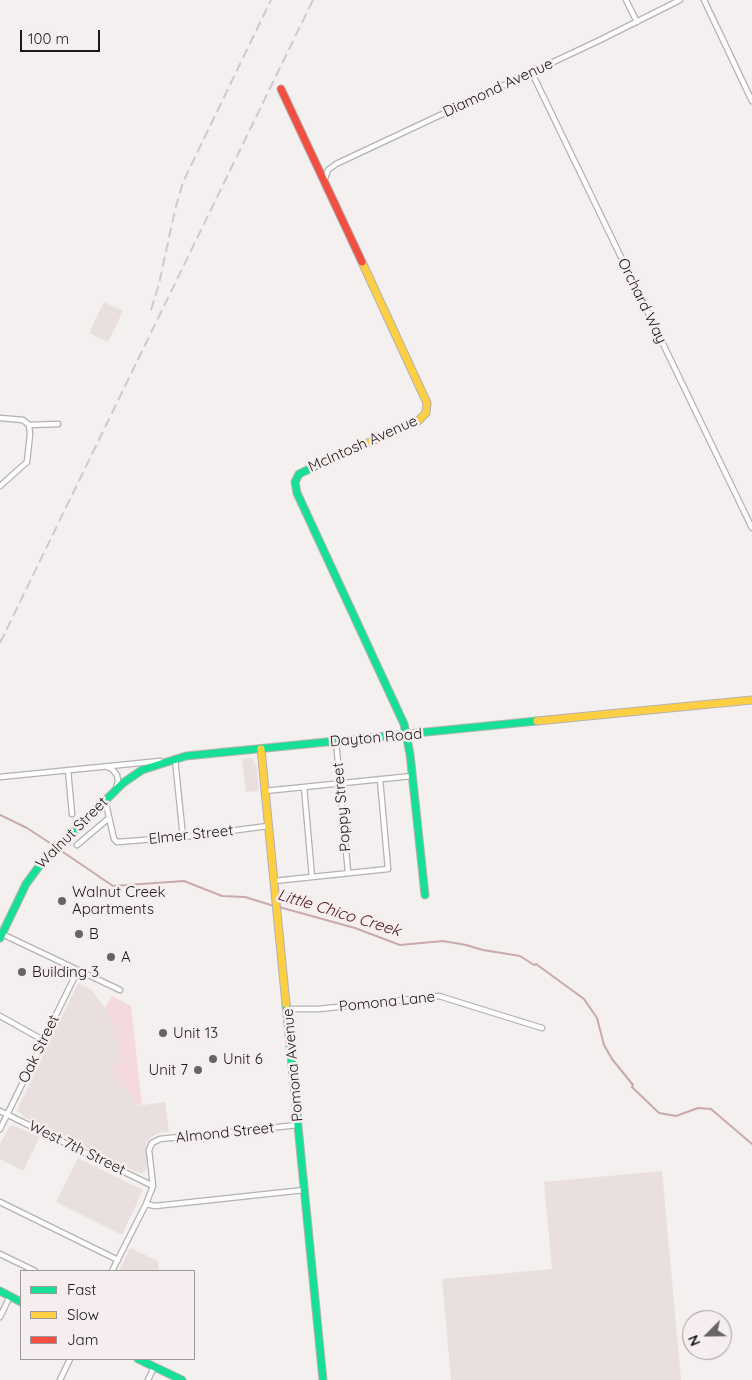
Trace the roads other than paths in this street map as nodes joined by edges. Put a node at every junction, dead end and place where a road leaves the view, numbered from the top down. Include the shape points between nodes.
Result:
1 (626, 0) edge
2 (680, 0) edge
3 (704, 0) edge
4 (636, 22) junction
5 (532, 73) junction
6 (280, 89) dead end
7 (752, 101) edge
8 (324, 182) junction
9 (0, 418) edge
10 (58, 424) dead end
11 (29, 425) junction
12 (0, 486) edge
13 (752, 528) edge
14 (752, 700) edge
15 (406, 735) junction
16 (336, 741) junction
17 (261, 749) junction
18 (175, 759) junction
19 (106, 767) junction
20 (68, 770) junction
21 (412, 776) junction
22 (0, 777) edge
23 (380, 779) junction
24 (340, 783) junction
25 (304, 787) junction
26 (116, 790) junction
27 (265, 791) junction
28 (103, 802) junction
29 (72, 814) dead end
30 (109, 818) junction
31 (268, 826) junction
32 (183, 837) junction
33 (77, 845) dead end
34 (348, 872) junction
35 (312, 877) junction
36 (274, 881) junction
37 (425, 895) dead end
38 (1, 935) edge
39 (78, 970) junction
40 (120, 990) dead end
41 (288, 1009) junction
42 (0, 1016) edge
43 (542, 1028) dead end
44 (43, 1040) junction
45 (0, 1111) edge
46 (7, 1114) junction
47 (298, 1125) junction
48 (0, 1128) edge
49 (153, 1186) junction
50 (304, 1190) junction
51 (0, 1202) edge
52 (146, 1204) junction
53 (0, 1254) edge
54 (118, 1260) junction
55 (33, 1270) edge
56 (113, 1270) edge
57 (0, 1291) edge
58 (10, 1296) junction
59 (20, 1301) edge
60 (0, 1317) edge
61 (70, 1360) edge
62 (140, 1360) edge
63 (154, 1367) junction
64 (60, 1380) edge
65 (148, 1380) edge
66 (182, 1380) edge
67 (323, 1380) edge

1 - 4 street
2 - 4 street, Diamond Avenue
3 - 7 street
4 - 5 street, Diamond Avenue
5 - 8 street, Diamond Avenue via 336,164 328,170
5 - 13 street, Orchard Way
6 - 8 street, McIntosh Avenue
8 - 15 street, McIntosh Avenue via 425,397 427,409 418,421 303,471 296,478 295,487 400,714
9 - 11 street via 23,420
10 - 11 street
11 - 12 street via 27,462
14 - 15 street, Dayton Road
15 - 16 street, Dayton Road
15 - 21 street, McIntosh Avenue
16 - 17 street, Dayton Road
16 - 24 street, Poppy Street
17 - 18 street, Dayton Road
17 - 27 street, Pomona Avenue
18 - 19 street, Dayton Road
18 - 26 street, Walnut Street via 142,770
18 - 32 street
19 - 20 street, Dayton Road
19 - 26 street via 117,775
20 - 22 street, Dayton Road
20 - 29 street
21 - 23 street
21 - 37 street, McIntosh Avenue
23 - 24 street
23 - 34 street via 388,869
24 - 25 street
24 - 34 street, Poppy Street
25 - 27 street
25 - 35 street
26 - 28 street, Walnut Street
27 - 31 street, Pomona Avenue
28 - 30 street
28 - 38 street, Walnut Street via 33,872
30 - 32 street, Elmer Street via 115,841
30 - 33 street
31 - 32 street, Elmer Street
31 - 36 street, Pomona Avenue
34 - 35 street
35 - 36 street
36 - 41 street, Pomona Avenue
38 - 39 street
39 - 40 street
39 - 44 street, Oak Street
41 - 43 street, Pomona Lane via 319,1009 439,996
41 - 47 street, Pomona Avenue
42 - 44 street
44 - 46 street, Oak Street
45 - 46 street, West 7th Street
46 - 48 street, Oak Street
46 - 49 street, West 7th Street
47 - 49 street, Almond Street via 160,1139 152,1143 149,1150
47 - 50 street, Pomona Avenue
49 - 52 street
50 - 52 street via 155,1206
50 - 67 street, Pomona Avenue
51 - 54 street
52 - 54 street
53 - 55 street
54 - 56 street
57 - 58 street
58 - 59 street
58 - 60 street
61 - 64 street
62 - 63 street
63 - 65 street
63 - 66 street

